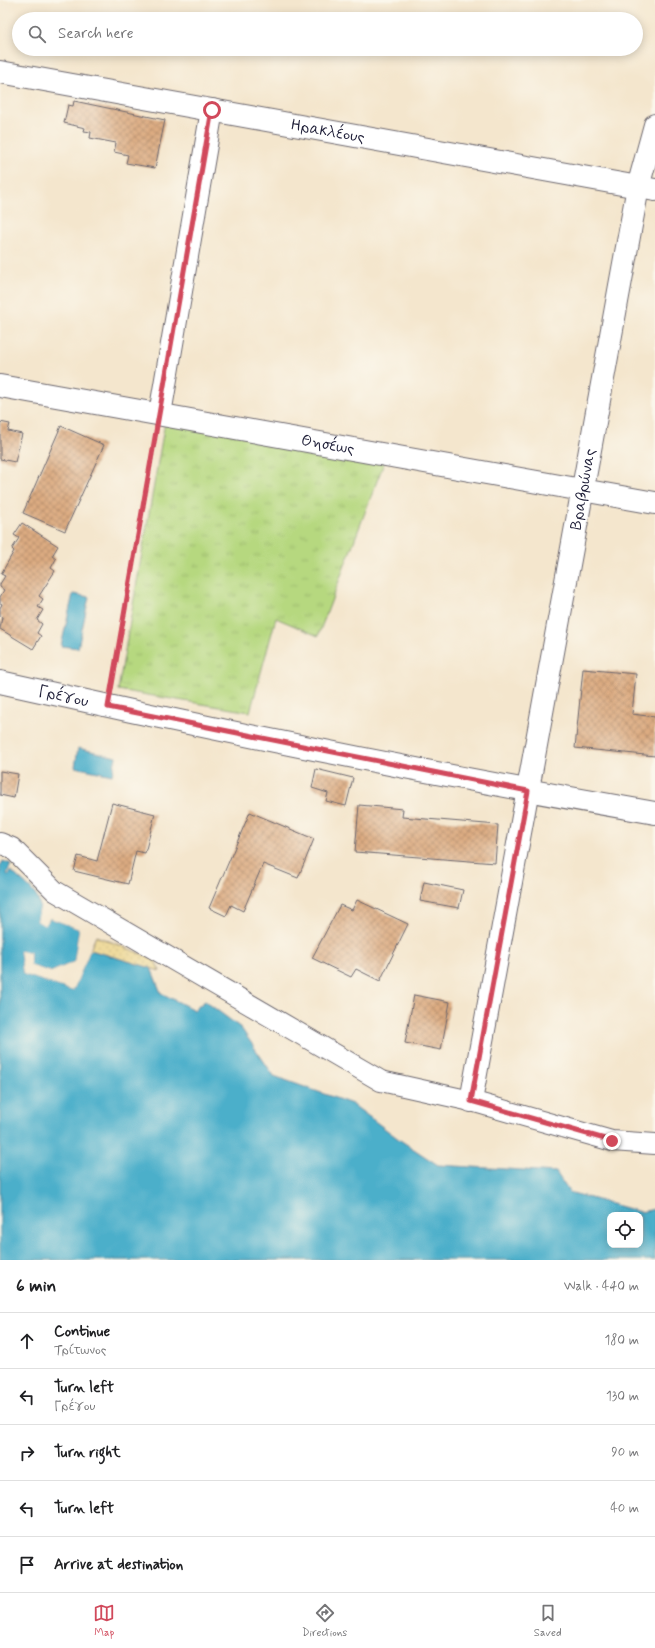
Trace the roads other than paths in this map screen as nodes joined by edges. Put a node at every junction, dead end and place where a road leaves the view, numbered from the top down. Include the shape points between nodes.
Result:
1 (0, 72) edge
2 (212, 110) junction
3 (655, 125) edge
4 (647, 189) edge
5 (0, 386) edge
6 (160, 414) junction
7 (583, 491) junction
8 (655, 503) edge
9 (0, 682) edge
10 (528, 791) junction
11 (655, 813) edge
12 (0, 843) edge
13 (471, 1101) junction
14 (655, 1144) edge

1 - 2 street, Ηρακλέους
2 - 4 street, Ηρακλέους
2 - 6 street
3 - 4 street, Βραβρώνας
4 - 7 street, Βραβρώνας
5 - 6 street, Θησέως
6 - 7 street, Θησέως
7 - 8 street, Θησέως
7 - 10 street, Βραβρώνας
9 - 10 street, Γρέγου via 108,707
10 - 11 street, Γρέγου
10 - 13 street, Βραβρώνας
12 - 13 street via 12,848 55,891 382,1081
13 - 14 street via 612,1141

